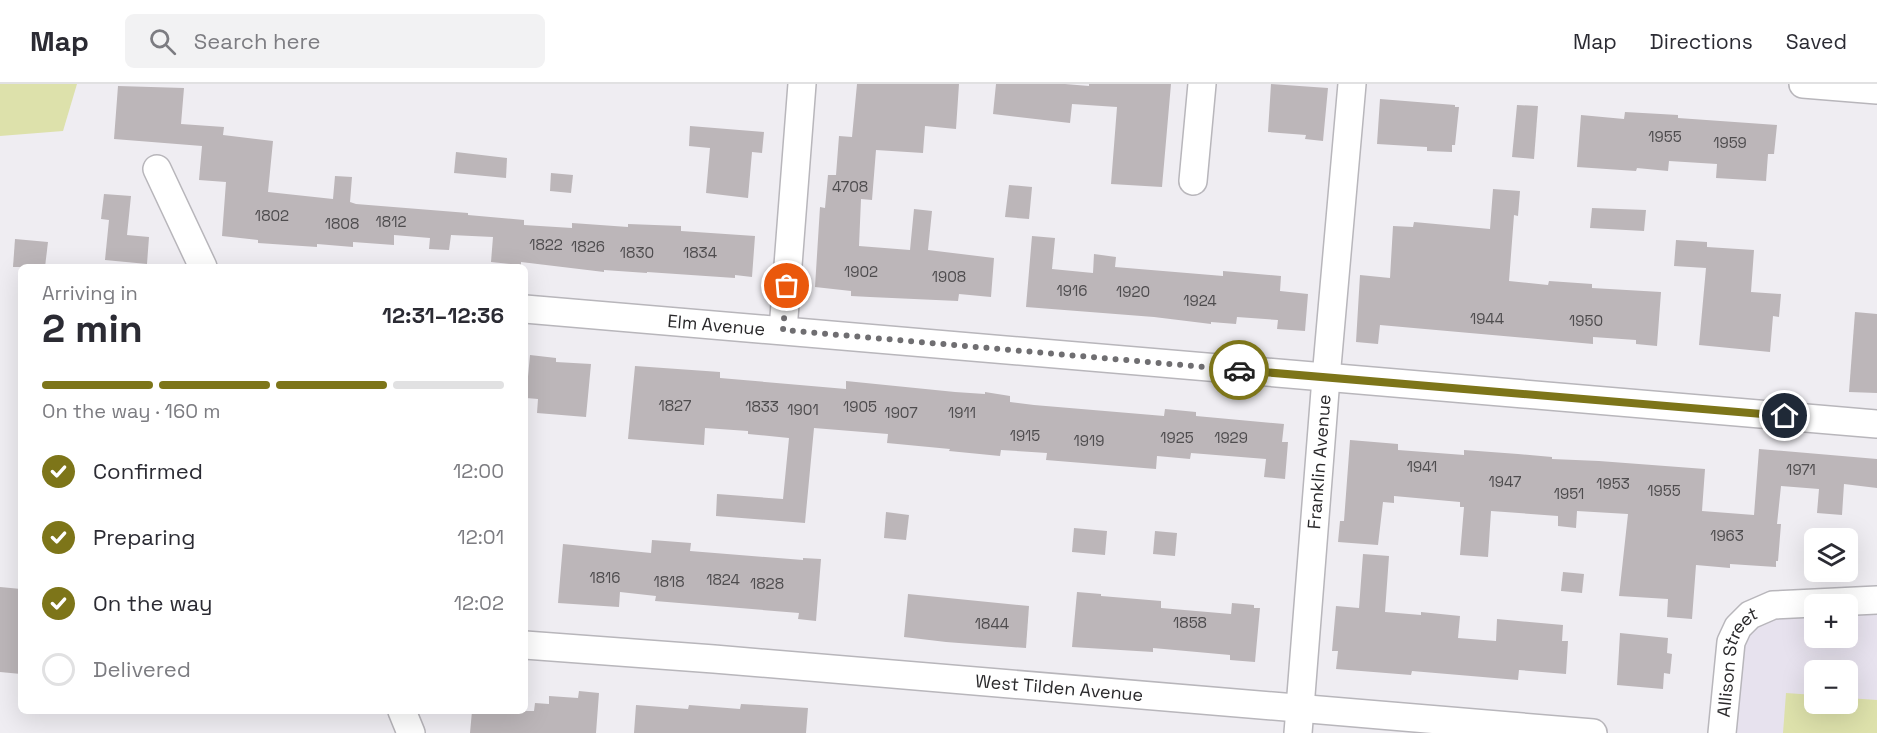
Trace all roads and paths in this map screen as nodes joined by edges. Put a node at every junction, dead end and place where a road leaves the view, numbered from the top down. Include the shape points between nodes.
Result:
1 (802, 84) edge
2 (1202, 84) edge
3 (1352, 84) edge
4 (1803, 84) edge
5 (1877, 90) edge
6 (157, 169) dead end
7 (1193, 181) dead end
8 (202, 264) edge
9 (528, 309) edge
10 (783, 330) junction
11 (1326, 378) junction
12 (1877, 424) edge
13 (1877, 600) edge
14 (528, 645) edge
15 (403, 714) edge
16 (1299, 721) edge
17 (411, 733) edge
18 (1593, 733) edge
19 (1722, 733) edge

1 - 10 street
2 - 7 street
3 - 11 street, Franklin Avenue
4 - 5 street
6 - 8 street
9 - 10 street, Elm Avenue
10 - 11 street, Elm Avenue
11 - 12 street, Elm Avenue
11 - 16 street, Franklin Avenue
13 - 19 street, Allison Street via 1773,604 1749,615 1731,642
14 - 16 street, West Tilden Avenue via 714,659
15 - 17 street
16 - 18 street, West Tilden Avenue

